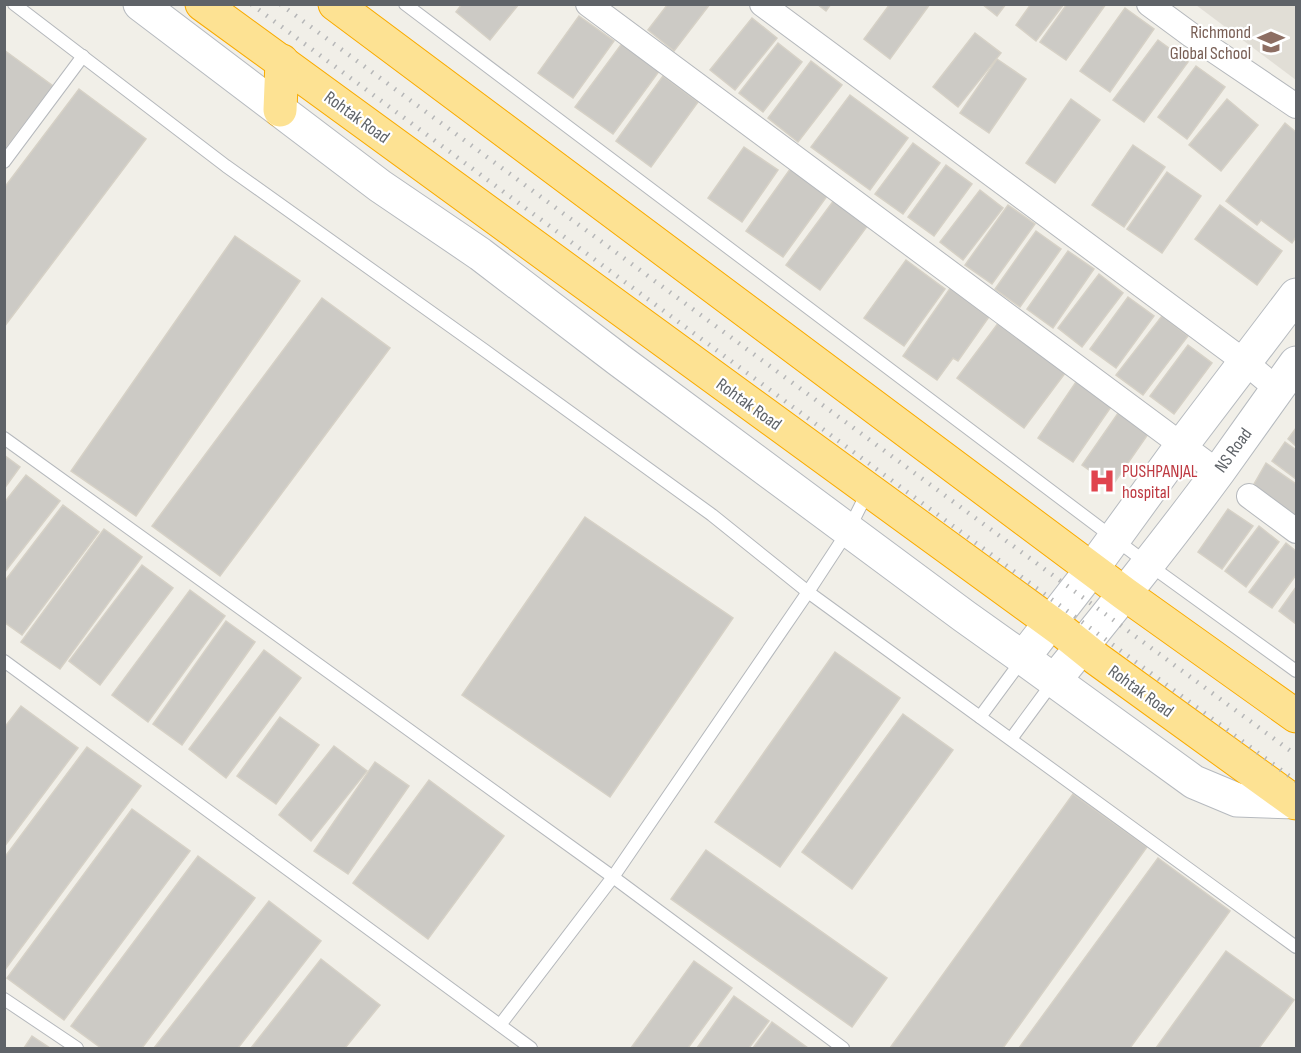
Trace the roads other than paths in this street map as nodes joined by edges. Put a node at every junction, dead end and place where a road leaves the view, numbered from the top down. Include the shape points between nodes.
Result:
1 (14, 4) edge
2 (140, 4) edge
3 (202, 4) edge
4 (335, 4) edge
5 (405, 4) edge
6 (588, 4) edge
7 (762, 4) edge
8 (1149, 4) edge
9 (83, 56) junction
10 (282, 62) junction
11 (1296, 106) edge
12 (280, 110) junction
13 (4, 162) edge
14 (1296, 296) edge
15 (1245, 362) junction
16 (1296, 363) edge
17 (1277, 389) junction
18 (4, 438) edge
19 (1182, 445) junction
20 (1218, 471) junction
21 (868, 491) junction
22 (1249, 496) dead end
23 (848, 531) junction
24 (1296, 531) edge
25 (1114, 538) junction
26 (1148, 564) junction
27 (1092, 569) junction
28 (808, 592) junction
29 (1125, 594) junction
30 (1050, 622) junction
31 (1082, 647) junction
32 (1023, 658) junction
33 (4, 661) edge
34 (1296, 671) edge
35 (1054, 681) junction
36 (1296, 716) edge
37 (980, 717) junction
38 (1011, 739) junction
39 (1296, 803) edge
40 (613, 877) junction
41 (1296, 947) edge
42 (4, 999) edge
43 (500, 1025) junction
44 (77, 1048) edge
45 (531, 1048) edge
46 (843, 1048) edge

1 - 9 lane
2 - 12 street
3 - 10 highway, Rohtak Road
4 - 27 highway
5 - 25 lane
6 - 19 street
7 - 15 street
8 - 11 street
9 - 13 lane
9 - 28 lane via 226,166 712,515
10 - 12 highway
10 - 21 highway, Rohtak Road
12 - 23 street via 380,186 480,254
14 - 15 street
15 - 17 street
15 - 19 street
16 - 17 street, NS Road
17 - 20 street, NS Road
18 - 40 lane
19 - 20 street
19 - 25 street
20 - 26 street, NS Road
21 - 23 lane
21 - 30 highway, Rohtak Road
22 - 24 street
23 - 28 lane
23 - 32 street
25 - 26 lane
25 - 27 street
26 - 29 street, NS Road
26 - 34 lane
27 - 29 highway
27 - 30 street
28 - 37 lane
28 - 40 lane
29 - 31 street, NS Road
29 - 36 highway
30 - 31 highway, Rohtak Road
30 - 32 street
31 - 35 street, NS Road
31 - 39 highway, Rohtak Road
32 - 35 street
32 - 37 lane
33 - 43 lane
35 - 38 lane
35 - 39 street via 1194,782 1237,800
37 - 38 lane
38 - 41 lane
40 - 43 lane
40 - 46 lane
42 - 44 lane
43 - 45 lane

